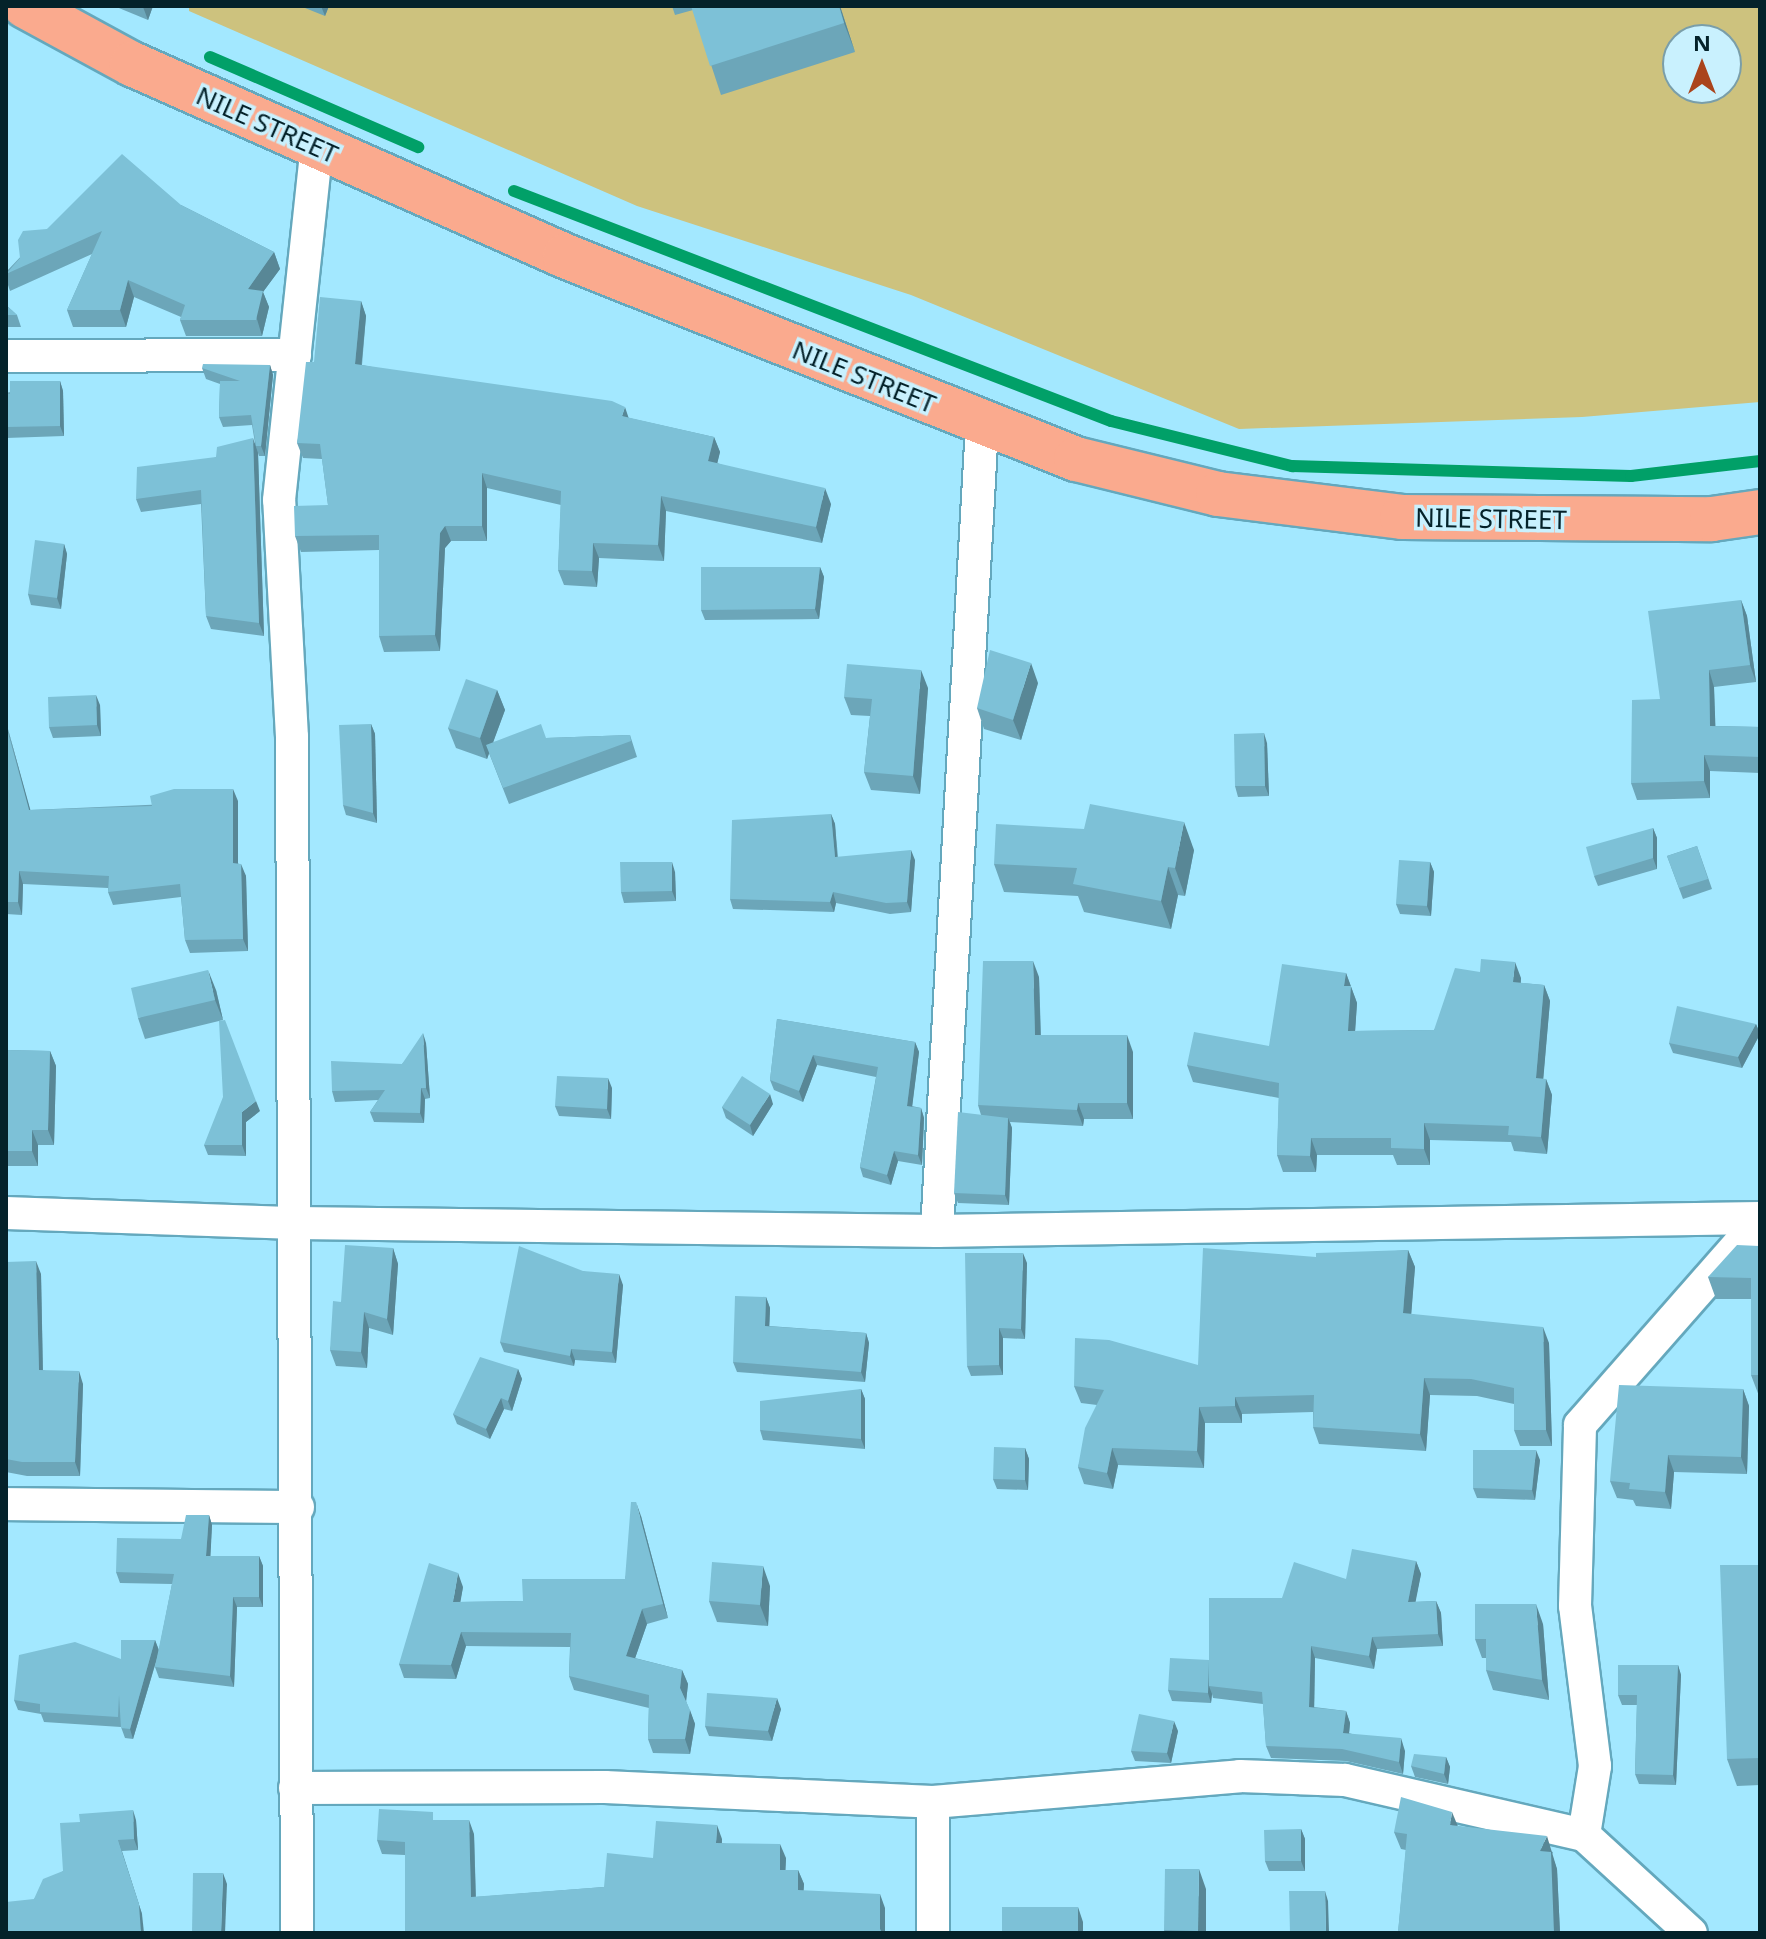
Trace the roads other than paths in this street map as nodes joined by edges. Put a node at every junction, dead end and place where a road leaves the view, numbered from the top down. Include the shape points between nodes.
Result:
1 (25, 6) edge
2 (317, 147) junction
3 (295, 355) junction
4 (6, 356) edge
5 (982, 425) junction
6 (1760, 512) edge
7 (6, 1213) edge
8 (1760, 1219) edge
9 (296, 1223) junction
10 (937, 1231) junction
11 (6, 1504) edge
12 (298, 1507) junction
13 (295, 1788) junction
14 (933, 1802) junction
15 (1584, 1835) junction
16 (297, 1933) edge
17 (933, 1933) edge
18 (1691, 1933) edge

1 - 2 main road, NILE STREET via 132,64
2 - 3 street
2 - 5 main road, NILE STREET via 565,256
3 - 4 street
3 - 9 street via 279,500 292,737
5 - 6 main road, NILE STREET via 1149,479 1218,494 1402,517 1668,520
5 - 10 street
7 - 9 street
8 - 10 street
8 - 15 street via 1580,1425 1575,1606 1595,1766
9 - 10 street
9 - 12 street
11 - 12 street
12 - 13 street
13 - 14 street via 605,1787
13 - 16 street
14 - 15 street via 1240,1776 1345,1780
14 - 17 street
15 - 18 street

